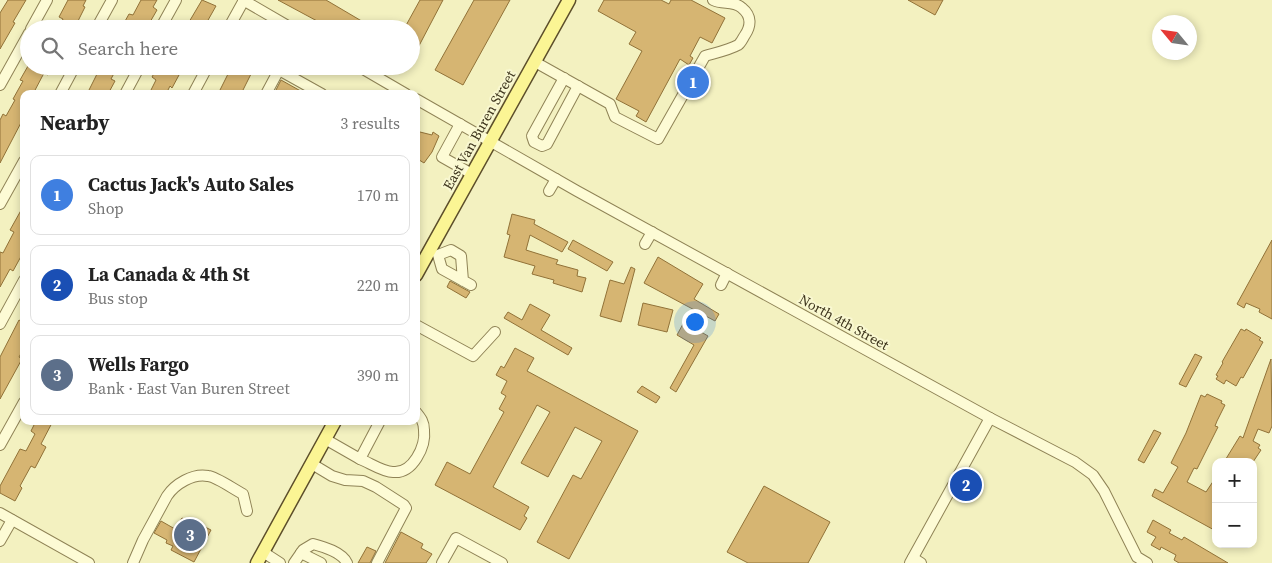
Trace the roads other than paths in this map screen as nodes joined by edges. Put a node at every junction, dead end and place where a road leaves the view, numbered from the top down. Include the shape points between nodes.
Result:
1 (47, 0) edge
2 (112, 0) edge
3 (176, 0) edge
4 (244, 0) edge
5 (569, 0) edge
6 (713, 0) edge
7 (36, 20) edge
8 (101, 20) edge
9 (165, 20) edge
10 (233, 20) edge
11 (278, 20) edge
12 (20, 49) edge
13 (534, 62) junction
14 (71, 75) edge
15 (135, 75) edge
16 (203, 75) edge
17 (276, 75) edge
18 (291, 75) edge
19 (373, 75) edge
20 (564, 78) junction
21 (0, 85) edge
22 (578, 86) junction
23 (62, 90) edge
24 (127, 90) edge
25 (195, 90) edge
26 (268, 90) edge
27 (316, 90) edge
28 (399, 90) edge
29 (420, 101) edge
30 (460, 124) junction
31 (490, 142) junction
32 (20, 168) edge
33 (472, 174) junction
34 (556, 179) junction
35 (549, 191) dead end
36 (0, 204) edge
37 (652, 232) junction
38 (645, 244) dead end
39 (434, 253) junction
40 (420, 270) edge
41 (727, 273) junction
42 (721, 285) dead end
43 (20, 287) edge
44 (0, 324) edge
45 (420, 327) edge
46 (494, 332) dead end
47 (20, 409) edge
48 (420, 417) edge
49 (990, 418) junction
50 (333, 425) edge
51 (378, 425) edge
52 (325, 439) junction
53 (0, 445) edge
54 (360, 459) junction
55 (312, 464) junction
56 (247, 511) dead end
57 (0, 513) edge
58 (12, 520) junction
59 (0, 542) edge
60 (301, 553) junction
61 (260, 558) edge
62 (77, 560) edge
63 (135, 560) edge
64 (1136, 560) edge
65 (915, 561) edge
66 (89, 563) edge
67 (280, 563) edge
68 (294, 563) edge
69 (321, 563) edge
70 (347, 563) edge
71 (377, 563) edge
72 (442, 563) edge
73 (502, 563) edge
74 (1147, 563) edge

1 - 7 street
2 - 8 street
3 - 9 street
4 - 10 street
4 - 11 street
5 - 13 main road, East Van Buren Street
6 - 22 street via 743,8 749,16 748,30 739,44 705,56 658,139 614,116 610,104
12 - 21 street
13 - 20 street
13 - 31 main road, East Van Buren Street
14 - 23 street
15 - 24 street
16 - 25 street
17 - 26 street
18 - 27 street
19 - 28 street
20 - 22 street
20 - 22 street via 532,136 534,142 542,146 547,144
29 - 30 street, North 4th Street
30 - 31 street, North 4th Street
30 - 33 street via 442,157
31 - 33 main road, East Van Buren Street
31 - 34 street, North 4th Street
32 - 36 street
33 - 39 main road, East Van Buren Street
34 - 35 street
34 - 37 street, North 4th Street
37 - 38 street
37 - 41 street, North 4th Street
39 - 39 street via 442,269 467,283 461,256 451,250
39 - 40 main road, East Van Buren Street
41 - 42 street
41 - 49 street, North 4th Street
43 - 44 street
45 - 46 street via 473,356
47 - 53 street
48 - 54 street via 424,440 411,464 401,471 392,472
49 - 64 street, North 4th Street via 1075,462 1093,475 1104,491
49 - 65 street
50 - 52 main road
51 - 54 street
52 - 54 street
52 - 55 main road
55 - 61 main road
55 - 71 street via 332,476 363,481 376,487 406,508
56 - 63 street via 243,494 209,476 190,479 172,489 167,496
57 - 58 street
58 - 59 street
58 - 62 street
60 - 68 street
60 - 69 street
60 - 70 street via 313,544 346,559
61 - 67 street
62 - 66 street
64 - 74 street, North 4th Street
72 - 73 street via 456,538

